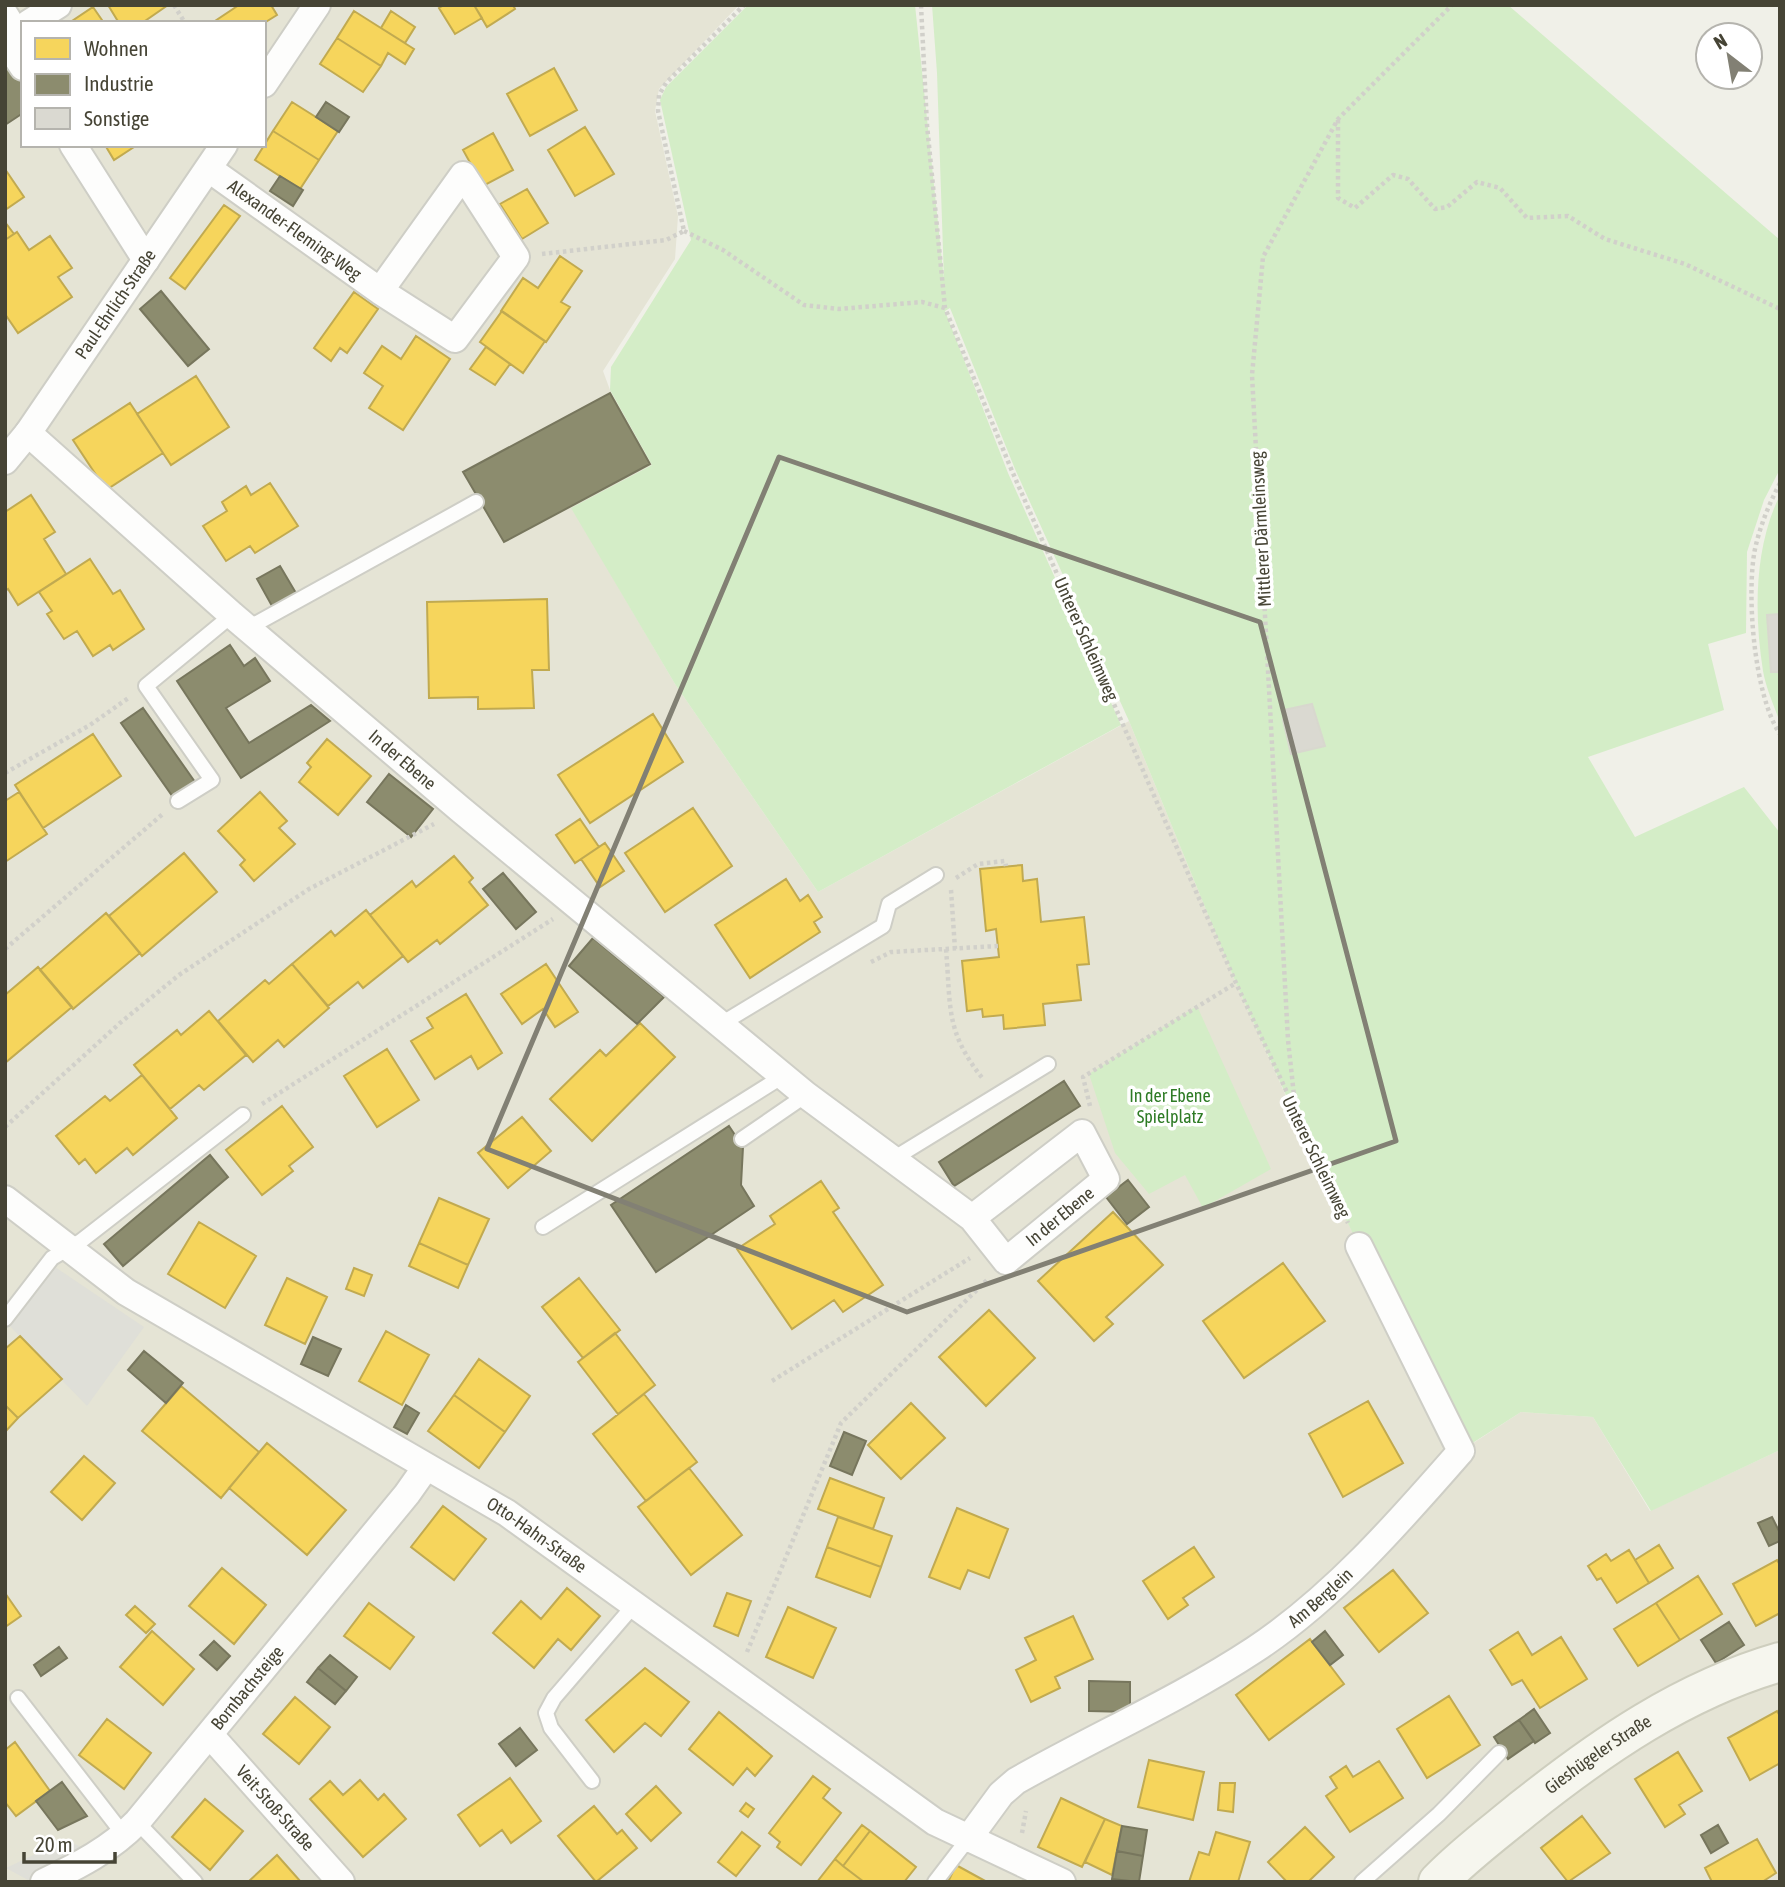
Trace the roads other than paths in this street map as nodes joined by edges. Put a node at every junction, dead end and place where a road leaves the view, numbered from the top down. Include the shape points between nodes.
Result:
1 (58, 5) edge
2 (317, 5) edge
3 (29, 21) edge
4 (14, 29) edge
5 (21, 59) edge
6 (266, 81) edge
7 (74, 147) edge
8 (223, 147) edge
9 (209, 169) junction
10 (146, 260) junction
11 (380, 291) junction
12 (28, 433) junction
13 (5, 461) edge
14 (476, 502) dead end
15 (240, 621) junction
16 (178, 802) road end
17 (936, 875) dead end
18 (721, 1024) junction
19 (1048, 1064) dead end
20 (783, 1076) junction
21 (806, 1095) junction
22 (243, 1115) road end
23 (742, 1139) dead end
24 (893, 1159) junction
25 (5, 1199) edge
26 (972, 1218) junction
27 (543, 1227) dead end
28 (1359, 1246) road end
29 (67, 1250) junction
30 (5, 1320) edge
31 (426, 1467) junction
32 (635, 1604) junction
33 (1780, 1662) edge
34 (18, 1698) dead end
35 (210, 1735) junction
36 (1499, 1753) dead end
37 (592, 1781) dead end
38 (131, 1829) junction
39 (968, 1839) junction
40 (44, 1882) edge
41 (195, 1882) edge
42 (341, 1882) edge
43 (935, 1882) edge
44 (1062, 1882) edge
45 (1362, 1882) edge
46 (1438, 1882) edge

1 - 3 street
2 - 6 street
4 - 5 street
7 - 10 street
8 - 9 street, Paul-Ehrlich-Straße
9 - 10 street, Paul-Ehrlich-Straße
9 - 11 street, Alexander-Fleming-Weg
10 - 12 street, Paul-Ehrlich-Straße
11 - 11 street, Alexander-Fleming-Weg via 455,339 516,257 463,175
12 - 13 street, Paul-Ehrlich-Straße
12 - 15 street, In der Ebene
14 - 15 lane
15 - 16 lane via 146,686 212,780
15 - 18 street, In der Ebene
17 - 18 lane via 890,904 883,926
18 - 20 street, In der Ebene
19 - 24 lane
20 - 21 street, In der Ebene
20 - 27 lane
21 - 23 lane
21 - 24 street, In der Ebene
22 - 29 lane
24 - 26 street, In der Ebene
25 - 29 street, Otto-Hahn-Straße
26 - 26 street, In der Ebene via 1082,1133 1106,1179 999,1253
28 - 39 street, Am Berglein via 1461,1451 1312,1605 1213,1676 1016,1781
29 - 30 lane via 52,1258
29 - 31 street, Otto-Hahn-Straße via 126,1292
31 - 32 street, Otto-Hahn-Straße via 507,1513
31 - 35 street, Bornbachsteige
32 - 37 lane via 554,1698 547,1713 551,1728
32 - 39 street, Otto-Hahn-Straße via 935,1822
33 - 46 street, Gieshügeler Straße via 1703,1691 1636,1726 1539,1797
34 - 38 lane
35 - 38 street, Bornbachsteige
35 - 42 street, Veit-Stoß-Straße
36 - 45 lane
38 - 40 street, Bornbachsteige via 80,1866
38 - 41 lane
39 - 43 lane
39 - 44 street, Otto-Hahn-Straße

